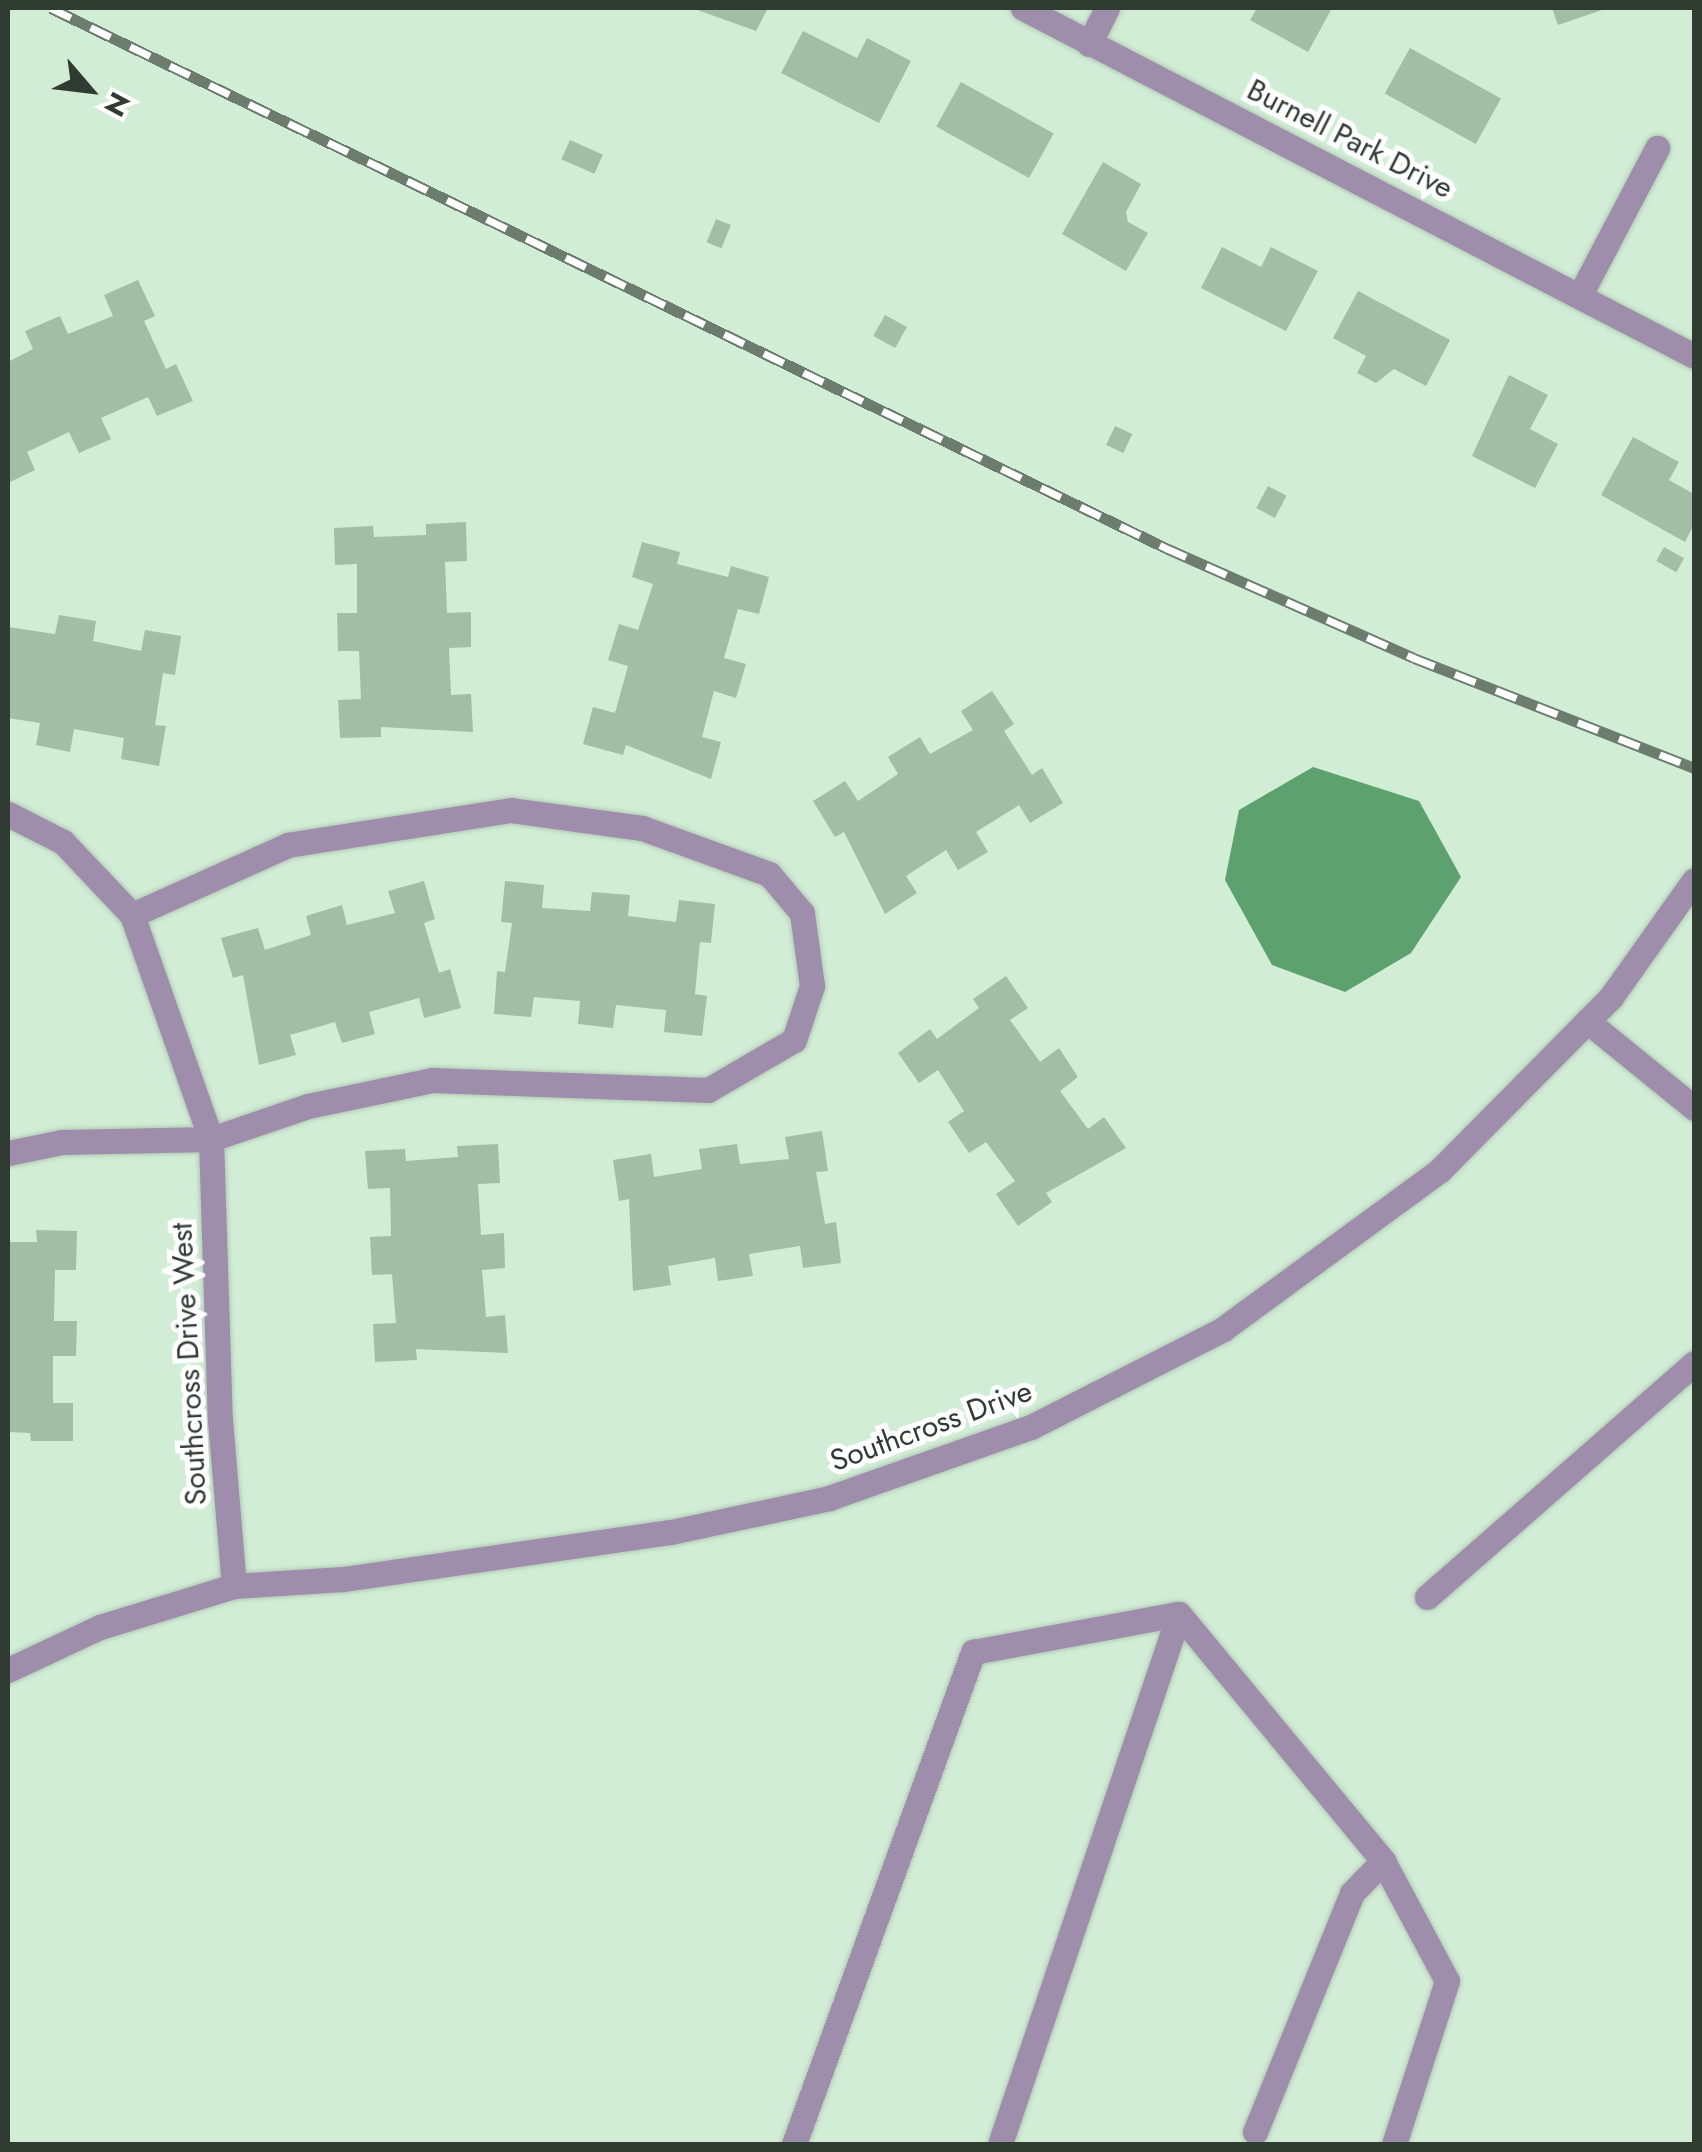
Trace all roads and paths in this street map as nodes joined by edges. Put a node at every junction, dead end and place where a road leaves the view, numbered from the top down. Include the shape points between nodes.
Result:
1 (1023, 8) edge
2 (1107, 8) edge
3 (1088, 44) junction
4 (1657, 148) dead end
5 (1581, 293) junction
6 (1694, 356) edge
7 (8, 814) edge
8 (1694, 880) edge
9 (132, 915) junction
10 (1587, 1021) junction
11 (1694, 1108) edge
12 (211, 1139) junction
13 (8, 1153) edge
14 (1694, 1363) edge
15 (234, 1586) junction
16 (1427, 1597) dead end
17 (1179, 1614) junction
18 (8, 1670) edge
19 (1384, 1861) junction
20 (1255, 2132) dead end
21 (794, 2144) edge
22 (1000, 2144) edge
23 (1394, 2144) edge

1 - 3 street, Burnell Park Drive
2 - 3 street
3 - 5 street, Burnell Park Drive
4 - 5 street
5 - 6 street, Burnell Park Drive
7 - 9 street, Southcross Drive West via 63,842
8 - 10 street, Southcross Drive
9 - 12 street, Southcross Drive West
9 - 12 street via 288,845 511,810 661,835 769,874 802,913 812,986 794,1040 708,1090 432,1080 308,1106
10 - 11 street
10 - 15 street, Southcross Drive via 1440,1170 1238,1318 1031,1427 830,1498 671,1532 343,1579
12 - 13 street via 123,1146 62,1142
12 - 15 street, Southcross Drive West via 220,1420
14 - 16 street
15 - 18 street, Southcross Drive via 100,1627
17 - 19 street
17 - 21 street via 973,1652
17 - 22 street
19 - 20 street via 1352,1893
19 - 23 street via 1447,1981

